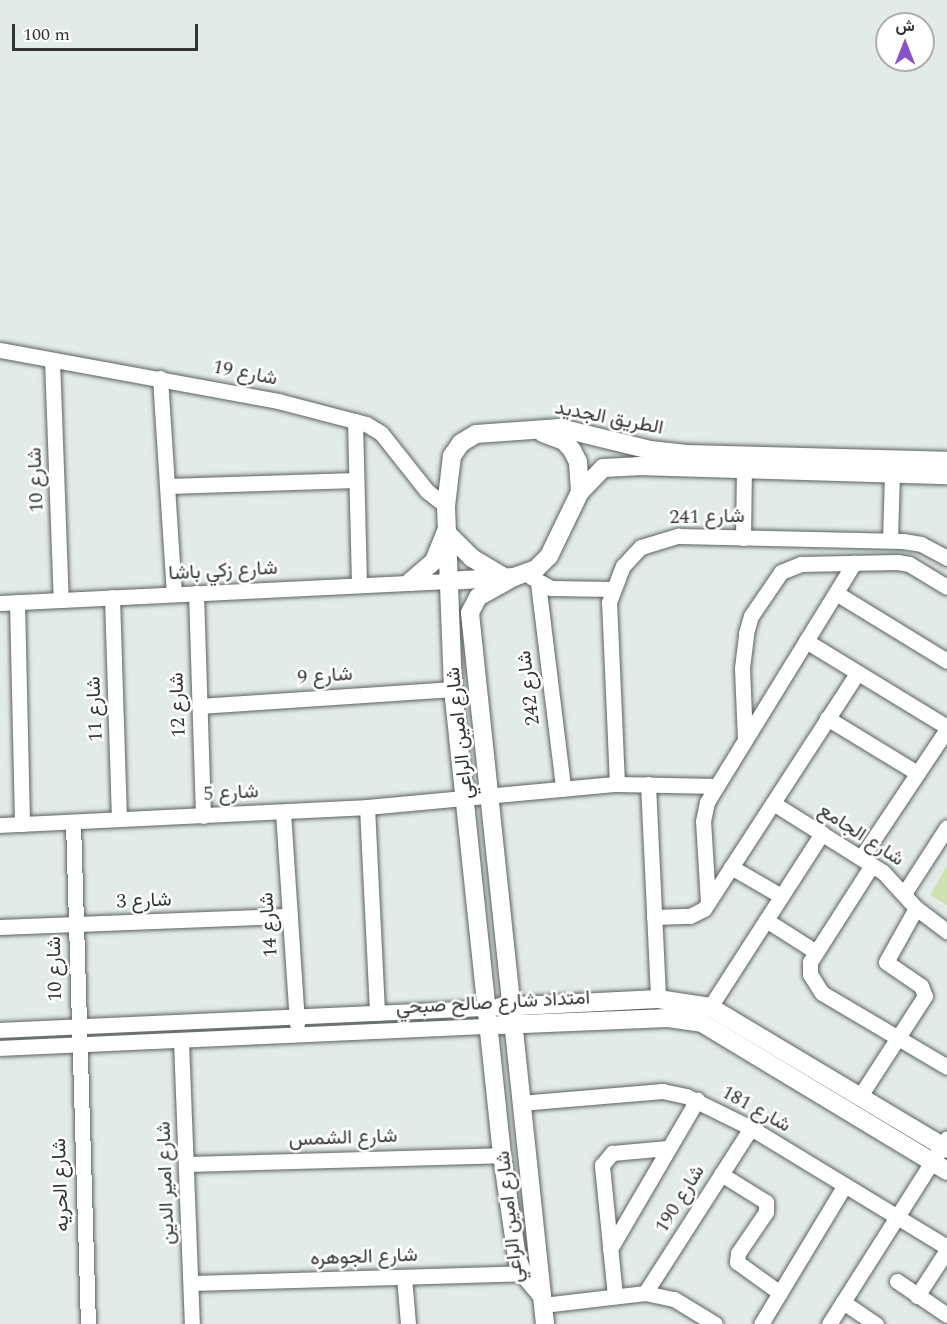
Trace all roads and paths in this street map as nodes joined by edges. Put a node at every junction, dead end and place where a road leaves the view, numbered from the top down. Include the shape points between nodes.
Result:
1 (0, 350) edge
2 (52, 360) junction
3 (160, 378) junction
4 (355, 421) junction
5 (520, 428) junction
6 (947, 460) edge
7 (744, 470) junction
8 (892, 474) junction
9 (947, 475) edge
10 (356, 480) junction
11 (167, 486) junction
12 (580, 492) junction
13 (446, 506) junction
14 (446, 532) junction
15 (743, 538) junction
16 (890, 540) junction
17 (947, 558) edge
18 (854, 563) junction
19 (521, 577) junction
20 (448, 581) junction
21 (410, 582) junction
22 (359, 585) junction
23 (947, 587) edge
24 (612, 589) junction
25 (196, 593) junction
26 (836, 593) junction
27 (174, 594) junction
28 (112, 597) junction
29 (62, 600) junction
30 (17, 602) junction
31 (0, 603) edge
32 (806, 641) junction
33 (947, 661) edge
34 (857, 673) junction
35 (453, 689) junction
36 (199, 706) junction
37 (827, 718) junction
38 (947, 728) edge
39 (745, 740) junction
40 (918, 773) junction
41 (617, 784) junction
42 (648, 784) junction
43 (717, 786) junction
44 (563, 788) junction
45 (489, 797) junction
46 (464, 799) junction
47 (773, 803) junction
48 (367, 807) junction
49 (283, 812) junction
50 (203, 816) junction
51 (119, 819) junction
52 (73, 822) junction
53 (22, 824) junction
54 (0, 825) edge
55 (947, 827) edge
56 (822, 833) junction
57 (866, 861) junction
58 (731, 867) junction
59 (905, 892) junction
60 (781, 896) junction
61 (708, 902) junction
62 (916, 908) junction
63 (290, 916) junction
64 (654, 917) junction
65 (766, 920) junction
66 (75, 924) junction
67 (0, 927) edge
68 (947, 931) edge
69 (816, 952) junction
70 (658, 999) junction
71 (710, 1007) junction
72 (377, 1013) junction
73 (511, 1015) junction
74 (297, 1016) junction
75 (488, 1017) junction
76 (77, 1026) junction
77 (0, 1030) edge
78 (298, 1036) junction
79 (897, 1039) junction
80 (181, 1041) junction
81 (77, 1045) junction
82 (0, 1048) edge
83 (947, 1067) edge
84 (860, 1096) junction
85 (697, 1100) junction
86 (520, 1102) junction
87 (751, 1128) junction
88 (668, 1148) junction
89 (943, 1153) edge
90 (502, 1155) junction
91 (186, 1164) junction
92 (721, 1174) junction
93 (845, 1185) junction
94 (896, 1217) junction
95 (610, 1249) junction
96 (947, 1249) edge
97 (531, 1273) junction
98 (404, 1277) junction
99 (897, 1281) dead end
100 (191, 1283) junction
101 (645, 1293) junction
102 (780, 1293) junction
103 (615, 1296) junction
104 (917, 1296) junction
105 (542, 1300) junction
106 (843, 1302) junction
107 (947, 1316) edge
108 (694, 1318) edge
109 (88, 1324) edge
110 (192, 1324) edge
111 (408, 1324) edge
112 (545, 1324) edge
113 (715, 1324) edge
114 (761, 1324) edge
115 (829, 1324) edge
116 (876, 1324) edge

1 - 2 street, شارع 19
2 - 3 street, شارع 19
2 - 29 street, شارع 10
3 - 4 street, شارع 19
3 - 11 street
4 - 10 street
4 - 13 street, شارع 19 via 381,433 427,491
5 - 6 street, الطريق الجديد via 560,428 650,450 687,454
5 - 12 street via 564,441 573,450
5 - 13 street, الطريق الجديد via 476,434 462,443 447,472
7 - 8 street, الطريق الجديد
7 - 12 street, الطريق الجديد via 603,468
7 - 15 street
8 - 9 street, الطريق الجديد
8 - 16 street
10 - 11 street
10 - 22 street
11 - 27 street
12 - 19 street, الطريق الجديد via 549,556
13 - 14 street, الطريق الجديد
14 - 19 street via 472,558
14 - 20 street, الطريق الجديد
14 - 21 street via 434,561
15 - 16 street, شارع 241
15 - 24 street, شارع 241 via 678,536 653,541 631,556
16 - 17 street, شارع 241 via 921,544
18 - 23 street via 909,564
18 - 26 street
18 - 39 street via 790,566 774,580 752,616 742,651
19 - 20 street
19 - 24 street via 559,588
19 - 44 street, شارع 242
19 - 45 street, شارع امين الراعي via 478,597 470,613
20 - 21 street, شارع زكي باشا
20 - 35 street, شارع امين الراعي
21 - 22 street, شارع زكي باشا
22 - 25 street, شارع زكي باشا
24 - 41 street, شارع 241 via 608,617
25 - 27 street, شارع زكي باشا
25 - 36 street, شارع 12
26 - 32 street
26 - 33 street
27 - 28 street, شارع زكي باشا
28 - 29 street, شارع زكي باشا
28 - 51 street, شارع 11
29 - 30 street, شارع زكي باشا
30 - 31 street, شارع زكي باشا
30 - 53 street
32 - 34 street
32 - 39 street
34 - 37 street
34 - 38 street
35 - 36 street, شارع 9
35 - 46 street, شارع امين الراعي
36 - 50 street, شارع 12
37 - 40 street
37 - 47 street
38 - 40 street
39 - 43 street
40 - 57 street
41 - 42 street, شارع 5
41 - 44 street, شارع 5
42 - 43 street, شارع 5
42 - 64 street
43 - 61 street via 707,802 703,821
44 - 45 street, شارع 5
45 - 46 street, شارع 5
45 - 73 street, شارع امين الراعي
46 - 48 street, شارع 5
46 - 75 street, شارع امين الراعي
47 - 56 street, شارع الجامع
47 - 58 street
48 - 49 street, شارع 5
48 - 72 street
49 - 50 street, شارع 5
49 - 63 street, شارع 14
50 - 51 street, شارع 5
51 - 52 street, شارع 5
52 - 53 street, شارع 5
52 - 66 street, شارع 10
53 - 54 street, شارع 5
55 - 59 street
56 - 57 street, شارع الجامع
56 - 60 street
57 - 59 street, شارع الجامع
57 - 69 street
58 - 60 street
58 - 61 street
59 - 62 street, شارع الجامع
60 - 65 street
61 - 64 street via 698,914
62 - 68 street, شارع الجامع
62 - 79 street via 885,958 887,965 925,992
63 - 66 street, شارع 3
63 - 74 street, شارع 14
64 - 70 street
65 - 69 street
65 - 71 street
66 - 67 street, شارع 3
66 - 76 street, شارع 10
69 - 79 street via 810,974 814,985
70 - 71 street, امتداد شارع صالح صبحي
70 - 73 street, امتداد شارع صالح صبحي
71 - 84 street, امتداد شارع صالح صبحي
72 - 74 street, امتداد شارع صالح صبحي
72 - 75 street, امتداد شارع صالح صبحي
73 - 75 street, امتداد شارع صالح صبحي
73 - 86 street, شارع امين الراعي
73 - 89 street, امتداد شارع صالح صبحي via 668,1018 702,1023
74 - 76 street, امتداد شارع صالح صبحي
74 - 78 street, شارع 14
75 - 78 street, امتداد شارع صالح صبحي
75 - 90 street, شارع امين الراعي
76 - 77 street, امتداد شارع صالح صبحي
76 - 81 street, شارع 10
78 - 80 street, امتداد شارع صالح صبحي
79 - 83 street
79 - 84 street
80 - 81 street, امتداد شارع صالح صبحي
80 - 91 street, شارع امير الدين
81 - 82 street, امتداد شارع صالح صبحي
81 - 109 street, شارع الحريه
84 - 89 street, امتداد شارع صالح صبحي
85 - 86 street, شارع 181 via 663,1091
85 - 87 street, شارع 181
85 - 88 street
86 - 97 street, شارع امين الراعي
87 - 92 street, شارع 190
87 - 93 street, شارع 181
88 - 95 street
88 - 95 street via 621,1151 606,1158 602,1173
89 - 94 street
90 - 91 street, شارع الشمس
90 - 97 street, شارع امين الراعي via 513,1240
91 - 100 street, شارع امير الدين
92 - 101 street, شارع 190
92 - 102 street via 766,1202 766,1212 736,1262
93 - 94 street, شارع 181
93 - 102 street
94 - 96 street, شارع 181
94 - 106 street
95 - 103 street
96 - 104 street
97 - 98 street, شارع الجوهره
97 - 105 street, شارع امين الراعي
98 - 100 street, شارع الجوهره
98 - 111 street
99 - 104 street
100 - 110 street, شارع امير الدين
101 - 103 street
101 - 108 street via 674,1299
102 - 114 street
103 - 105 street
104 - 107 street
105 - 112 street
106 - 115 street
106 - 116 street
108 - 113 street

